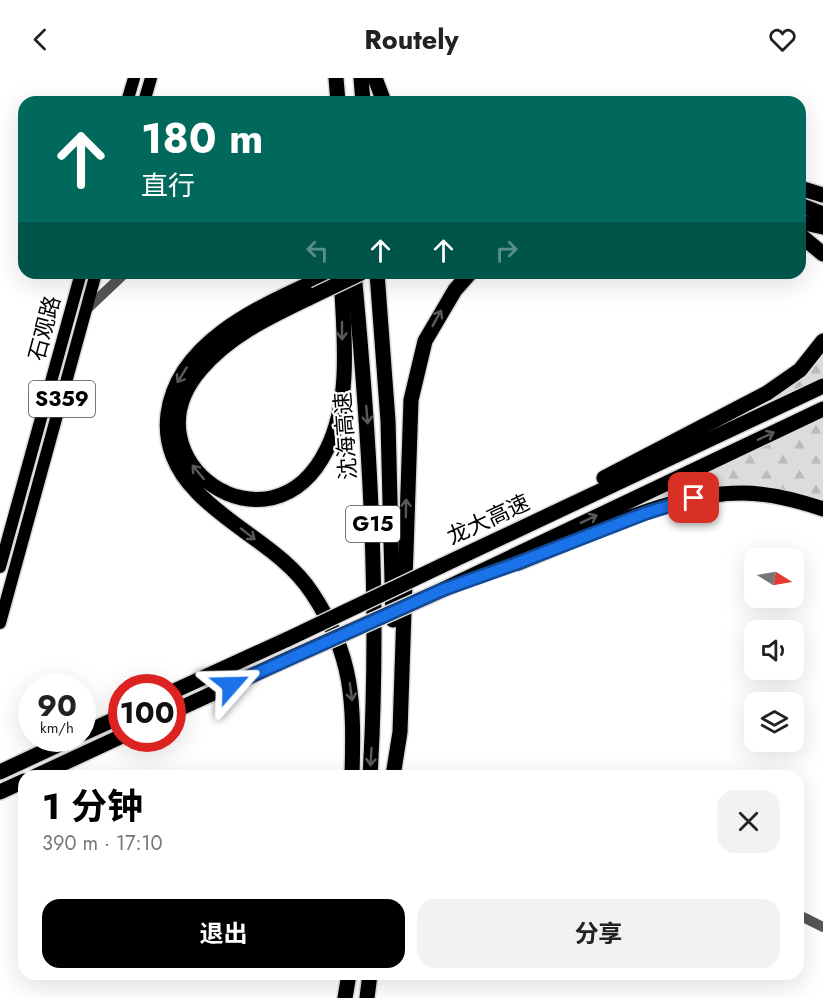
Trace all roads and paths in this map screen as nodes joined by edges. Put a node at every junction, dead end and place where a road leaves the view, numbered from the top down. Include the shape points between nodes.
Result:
1 (134, 78) edge
2 (151, 78) edge
3 (335, 78) edge
4 (361, 78) edge
5 (375, 78) edge
6 (129, 96) edge
7 (146, 96) edge
8 (336, 96) edge
9 (362, 96) edge
10 (382, 96) edge
11 (806, 190) edge
12 (823, 195) edge
13 (806, 206) edge
14 (806, 207) edge
15 (823, 209) edge
16 (823, 214) edge
17 (806, 223) edge
18 (823, 227) edge
19 (806, 240) edge
20 (823, 254) edge
21 (79, 279) edge
22 (94, 279) edge
23 (118, 279) edge
24 (326, 279) edge
25 (341, 279) edge
26 (343, 279) edge
27 (355, 279) edge
28 (376, 279) edge
29 (465, 279) edge
30 (314, 289) junction
31 (87, 309) junction
32 (823, 341) edge
33 (823, 386) edge
34 (823, 409) edge
35 (823, 509) edge
36 (494, 540) junction
37 (0, 567) edge
38 (442, 590) junction
39 (0, 623) edge
40 (186, 686) edge
41 (186, 706) edge
42 (108, 743) edge
43 (43, 752) edge
44 (49, 770) edge
45 (352, 770) edge
46 (370, 770) edge
47 (393, 770) edge
48 (394, 770) edge
49 (0, 772) edge
50 (18, 784) edge
51 (0, 792) edge
52 (804, 918) edge
53 (823, 927) edge
54 (340, 980) edge
55 (348, 980) edge
56 (369, 980) edge
57 (340, 998) edge
58 (345, 998) edge
59 (367, 998) edge

1 - 6 main road
2 - 7 main road
3 - 8 highway
4 - 9 highway
5 - 10 highway
11 - 12 highway
13 - 15 highway
14 - 16 highway
17 - 18 highway
19 - 20 highway
21 - 37 main road, 石观路 / S359
22 - 31 main road, 石观路 / S359
23 - 31 street
24 - 30 highway
25 -> 30 highway via 341,398 328,448 312,476 275,497 248,498 221,492 195,470 179,436 180,417 191,383 227,343
26 - 30 highway, bridge
27 -> 46 highway, 沈海高速 / G15 via 373,522 375,648
28 - 47 highway, G15 via 388,421
48 -> 29 highway via 400,732 411,400 425,341 449,298
30 -> 45 highway via 237,322 189,362 176,382 167,433 184,478 211,506 293,571 311,592 332,629 346,662 352,695
31 - 39 main road, 石观路 / S359
32 - 36 highway via 800,370 767,393
33 - 36 highway, 龙大高速
38 -> 34 highway, 龙大高速
35 - 38 highway via 763,495 694,498
36 - 40 highway, 龙大高速, bridge
38 - 41 highway, 龙大高速, bridge
42 - 44 highway
43 - 49 highway
50 - 51 highway
52 - 53 street
54 - 57 highway
55 - 58 highway
56 - 59 highway

